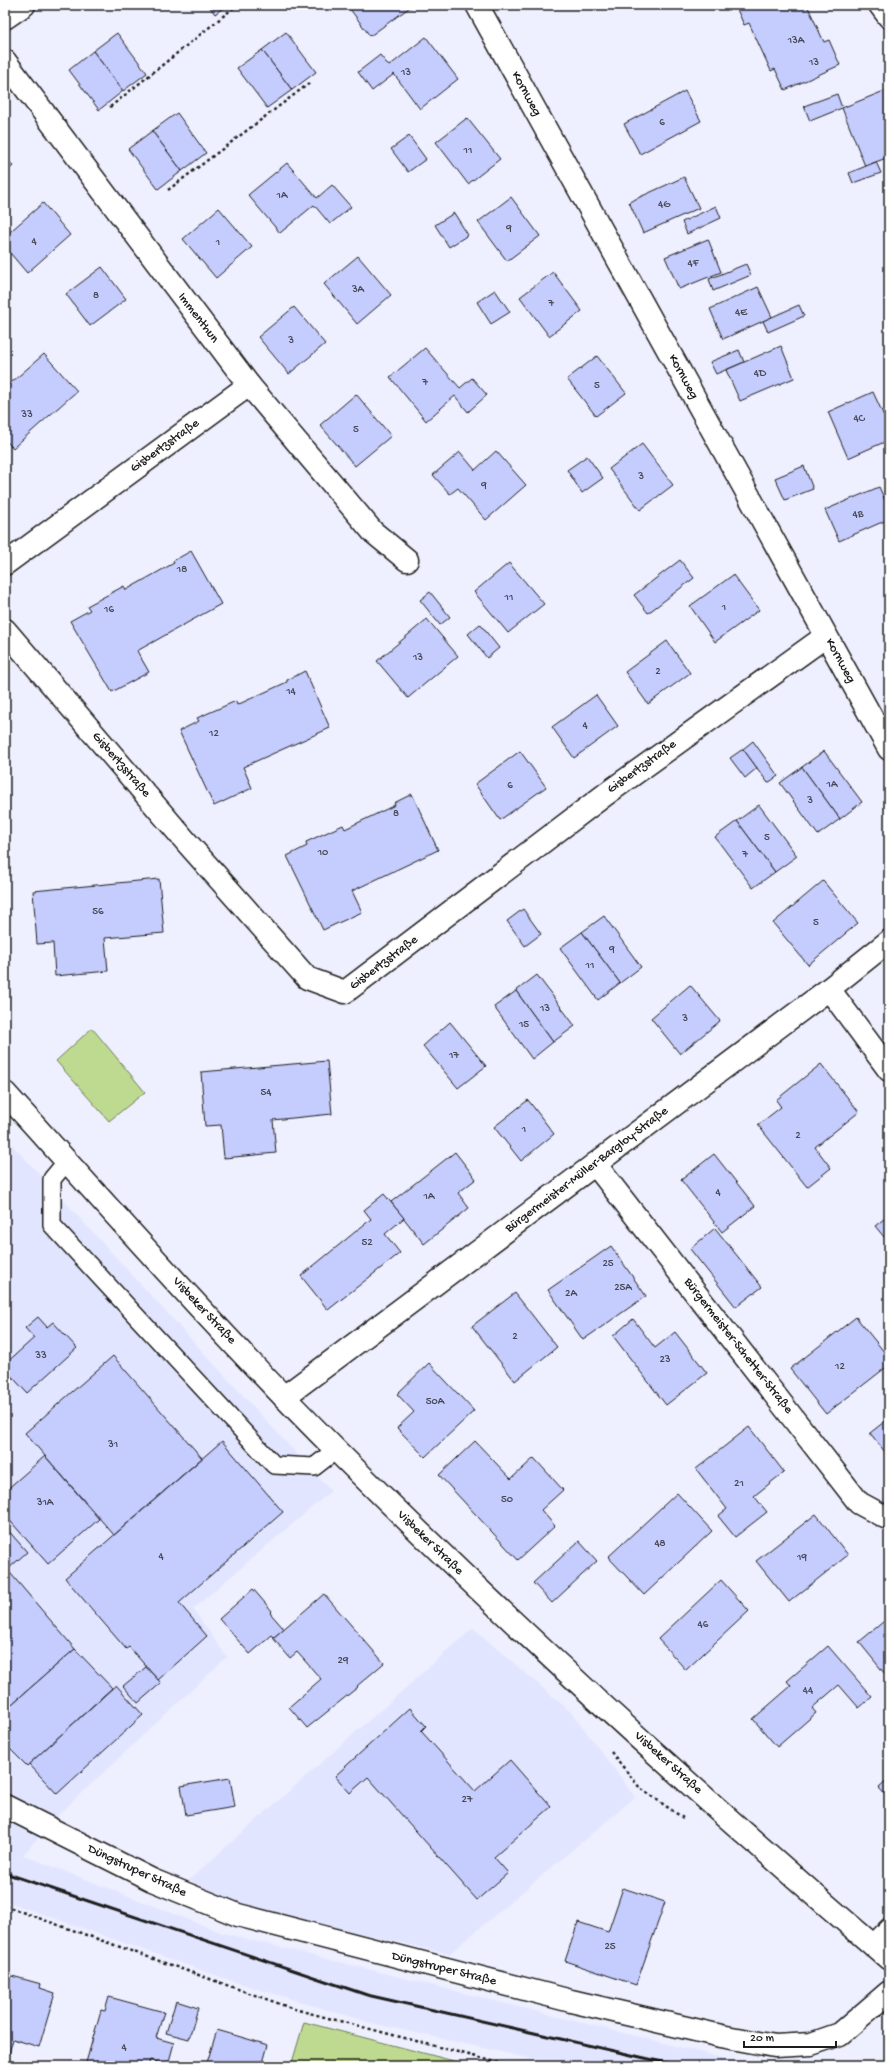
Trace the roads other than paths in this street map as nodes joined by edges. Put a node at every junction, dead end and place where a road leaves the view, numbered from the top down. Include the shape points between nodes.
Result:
1 (24, 5) edge
2 (477, 5) edge
3 (880, 5) edge
4 (5, 18) edge
5 (889, 18) edge
6 (5, 62) edge
7 (249, 385) junction
8 (407, 560) dead end
9 (5, 564) edge
10 (5, 630) edge
11 (826, 636) junction
12 (889, 749) edge
13 (889, 941) edge
14 (828, 989) junction
15 (889, 1070) edge
16 (5, 1093) edge
17 (67, 1161) junction
18 (595, 1164) junction
19 (284, 1397) junction
20 (336, 1450) junction
21 (889, 1516) edge
22 (5, 1806) edge
23 (889, 1930) edge
24 (882, 1952) edge
25 (889, 1992) edge

1 - 4 street
2 - 11 street, Kornweg
3 - 5 street
6 - 7 street, Immenthun
7 - 8 street, Immenthun via 372,532
7 - 9 street, Gisbertzstraße
10 - 11 street, Gisbertzstraße via 307,978 345,992 606,794
11 - 12 street, Kornweg
13 - 14 street, Bürgermeister-Müller-Bargloy-Straße
14 - 15 street
14 - 18 street, Bürgermeister-Müller-Bargloy-Straße
16 - 17 street, Visbeker Straße
17 - 19 street, Visbeker Straße
17 - 20 lane via 52,1179 52,1225 274,1465 314,1467
18 - 19 street, Bürgermeister-Müller-Bargloy-Straße
18 - 21 street, Bürgermeister-Schetter-Straße via 859,1503 885,1517
19 - 20 street, Visbeker Straße
20 - 24 street, Visbeker Straße via 490,1601 676,1771
22 - 25 street, Düngstruper Straße via 152,1880 238,1916 571,2001 721,2036 775,2046 811,2044 840,2034
23 - 24 street

